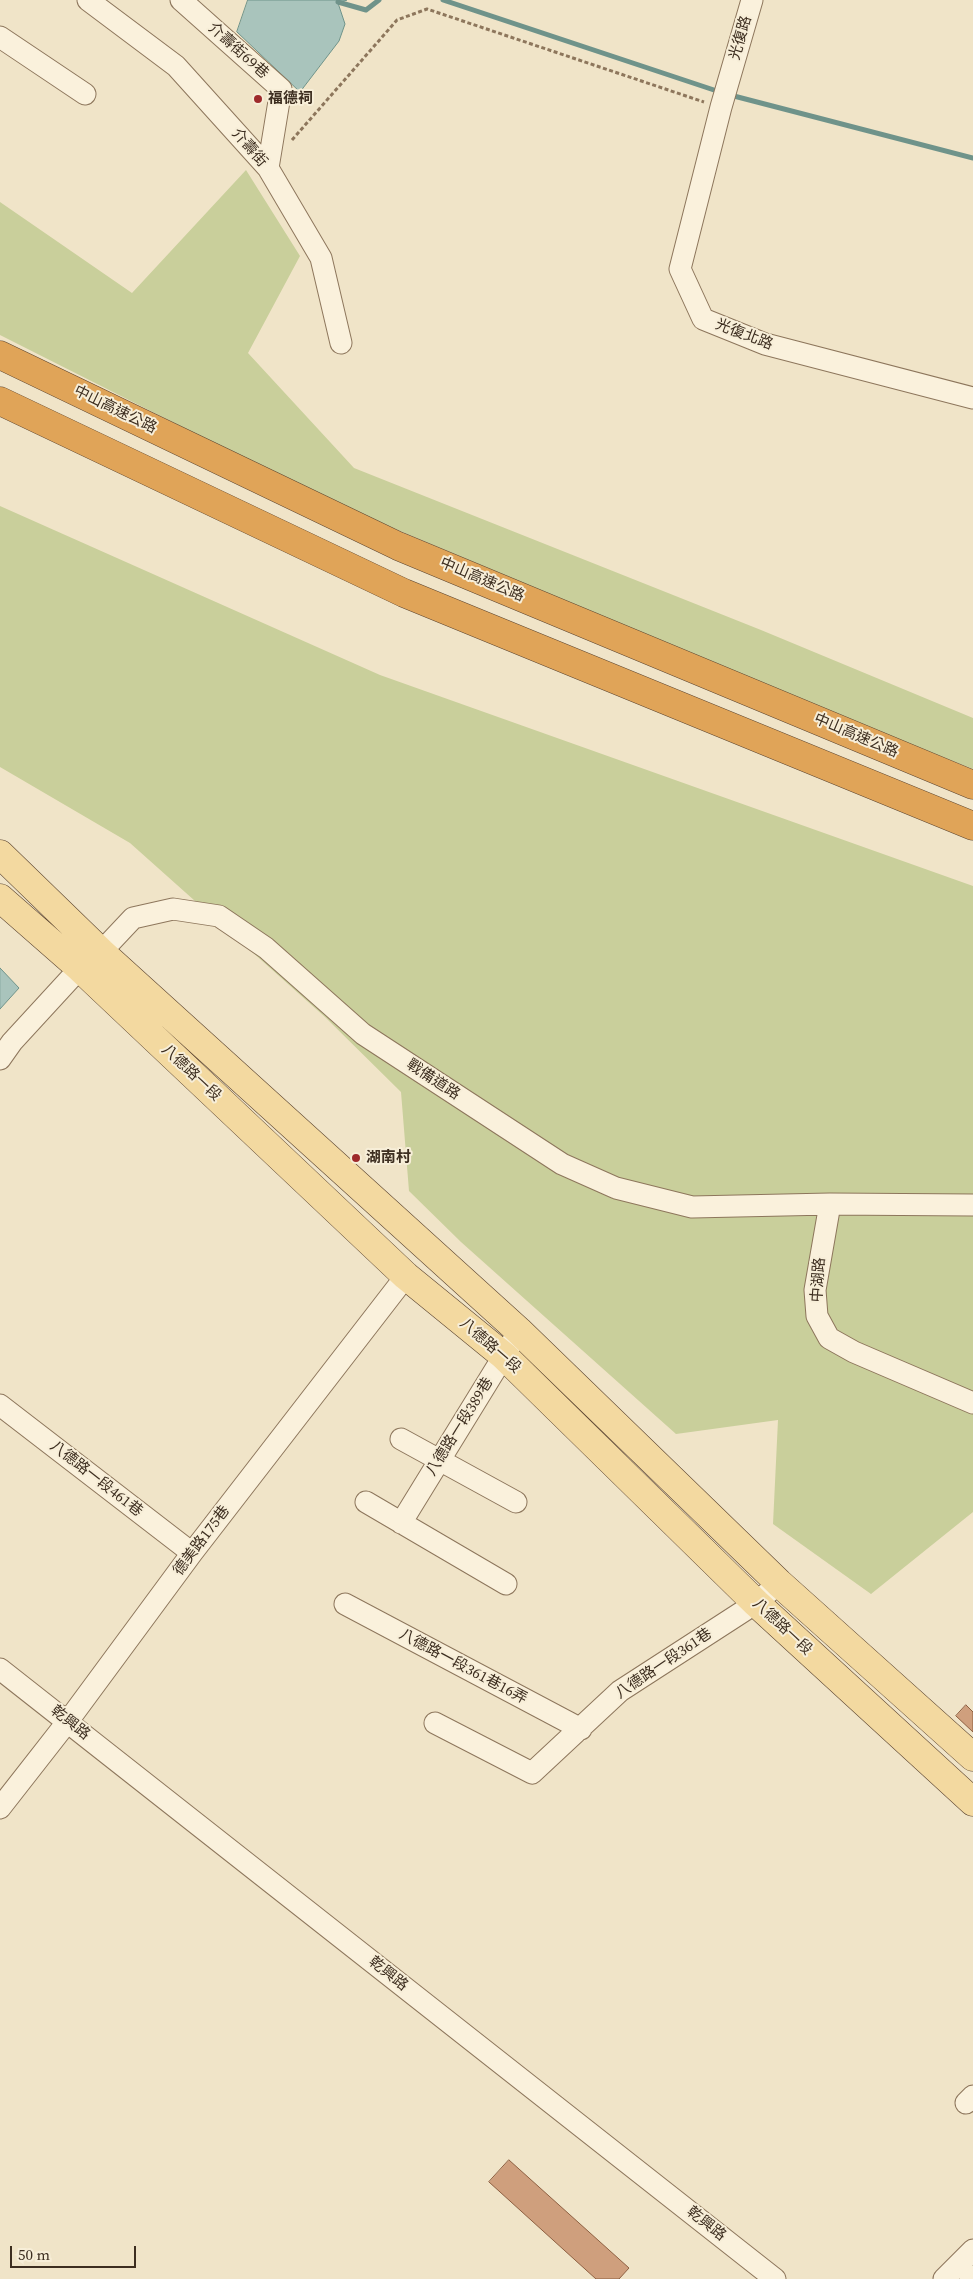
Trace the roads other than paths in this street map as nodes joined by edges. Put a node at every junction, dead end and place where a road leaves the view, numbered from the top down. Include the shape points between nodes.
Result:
1 (88, 0) edge
2 (181, 0) edge
3 (752, 0) edge
4 (0, 37) edge
5 (730, 77) joint
6 (85, 94) dead end
7 (268, 168) junction
8 (342, 343) dead end
9 (0, 355) edge
10 (973, 398) edge
11 (0, 401) edge
12 (973, 785) edge
13 (973, 826) edge
14 (0, 854) edge
15 (0, 898) edge
16 (90, 960) junction
17 (0, 1059) edge
18 (830, 1204) junction
19 (973, 1205) edge
20 (406, 1276) junction
21 (519, 1331) junction
22 (504, 1356) junction
23 (973, 1403) edge
24 (0, 1405) edge
25 (401, 1438) dead end
26 (439, 1460) junction
27 (366, 1502) dead end
28 (516, 1502) dead end
29 (400, 1523) junction
30 (192, 1553) junction
31 (779, 1583) junction
32 (506, 1584) dead end
33 (756, 1603) junction
34 (345, 1604) dead end
35 (0, 1669) edge
36 (68, 1721) junction
37 (435, 1723) dead end
38 (581, 1729) junction
39 (973, 1757) edge
40 (973, 1802) edge
41 (0, 1808) edge
42 (973, 2250) edge
43 (973, 2276) edge
44 (774, 2279) edge
45 (944, 2279) edge
46 (970, 2279) edge

1 - 7 street, 介壽街 via 176,66
2 - 7 street, 介壽街69巷 via 280,89
3 - 5 street, 光復路
4 - 6 street
5 - 10 street, 光復北路 via 680,269 703,320 765,344
7 - 8 street, 介壽街 via 321,258
9 - 12 highway, 中山高速公路 via 398,546
11 - 13 highway via 404,593
14 - 16 main road, 八德路一段
15 - 16 main road, 八德路一段
16 - 17 street via 12,1042
16 - 18 street, 戰備道路 via 133,918 172,909 219,916 266,948 363,1034 562,1164 616,1188 692,1207
16 - 20 main road, 八德路一段
16 - 21 main road, 八德路一段
18 - 19 street
18 - 23 street, 中湖路 via 815,1290 817,1316 829,1338
20 - 22 main road, 八德路一段
20 - 30 street, 德美路175巷
21 - 22 street, 八德路一段389巷
21 - 31 main road, 八德路一段
22 - 26 street, 八德路一段389巷
22 - 33 main road, 八德路一段
24 - 30 street, 八德路一段461巷
25 - 26 street
26 - 28 street
26 - 29 street, 八德路一段389巷
27 - 29 street
29 - 32 street
30 - 36 street, 德美路175巷
31 - 33 street, 八德路一段361巷
31 - 39 main road, 八德路一段
33 - 38 street, 八德路一段361巷 via 620,1691
33 - 40 main road, 八德路一段
34 - 38 street, 八德路一段361巷16弄
35 - 36 street, 乾興路
36 - 41 street, 德美路175巷
36 - 44 street, 乾興路
37 - 38 street, 八德路一段361巷 via 532,1773
42 - 45 street
43 - 46 street

